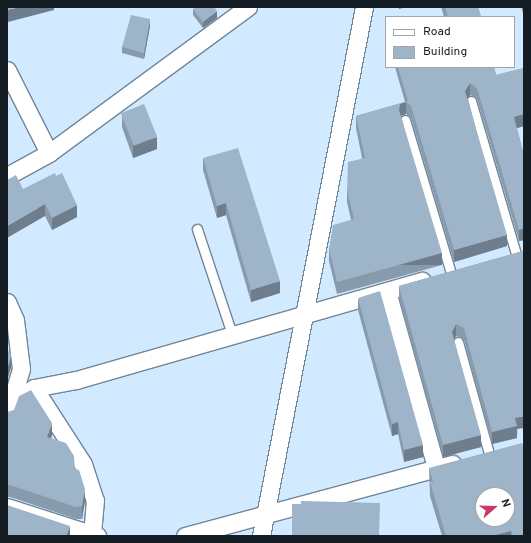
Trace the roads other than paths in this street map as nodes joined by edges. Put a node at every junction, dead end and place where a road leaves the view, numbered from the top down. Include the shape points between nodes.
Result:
1 (248, 7) edge
2 (364, 7) edge
3 (7, 70) edge
4 (471, 100) dead end
5 (405, 120) dead end
6 (49, 153) junction
7 (7, 176) edge
8 (197, 229) dead end
9 (514, 255) edge
10 (459, 271) joint
11 (386, 291) junction
12 (7, 302) edge
13 (305, 313) junction
14 (232, 334) junction
15 (458, 342) dead end
16 (34, 388) junction
17 (8, 406) edge
18 (483, 456) joint
19 (436, 468) junction
20 (7, 507) edge
21 (266, 513) junction
22 (88, 535) edge
23 (185, 536) edge
24 (261, 536) edge

1 - 6 street
2 - 13 street
3 - 6 street
4 - 9 lane
5 - 10 lane
6 - 7 street
8 - 14 lane
10 - 11 street
11 - 13 street
11 - 19 street
12 - 17 street via 15,320 21,369
13 - 14 street
13 - 21 street
14 - 16 street via 76,380
15 - 18 lane
16 - 17 street
16 - 22 street via 83,464 95,500
18 - 19 street
19 - 21 street
20 - 22 street
21 - 23 street
21 - 24 street

